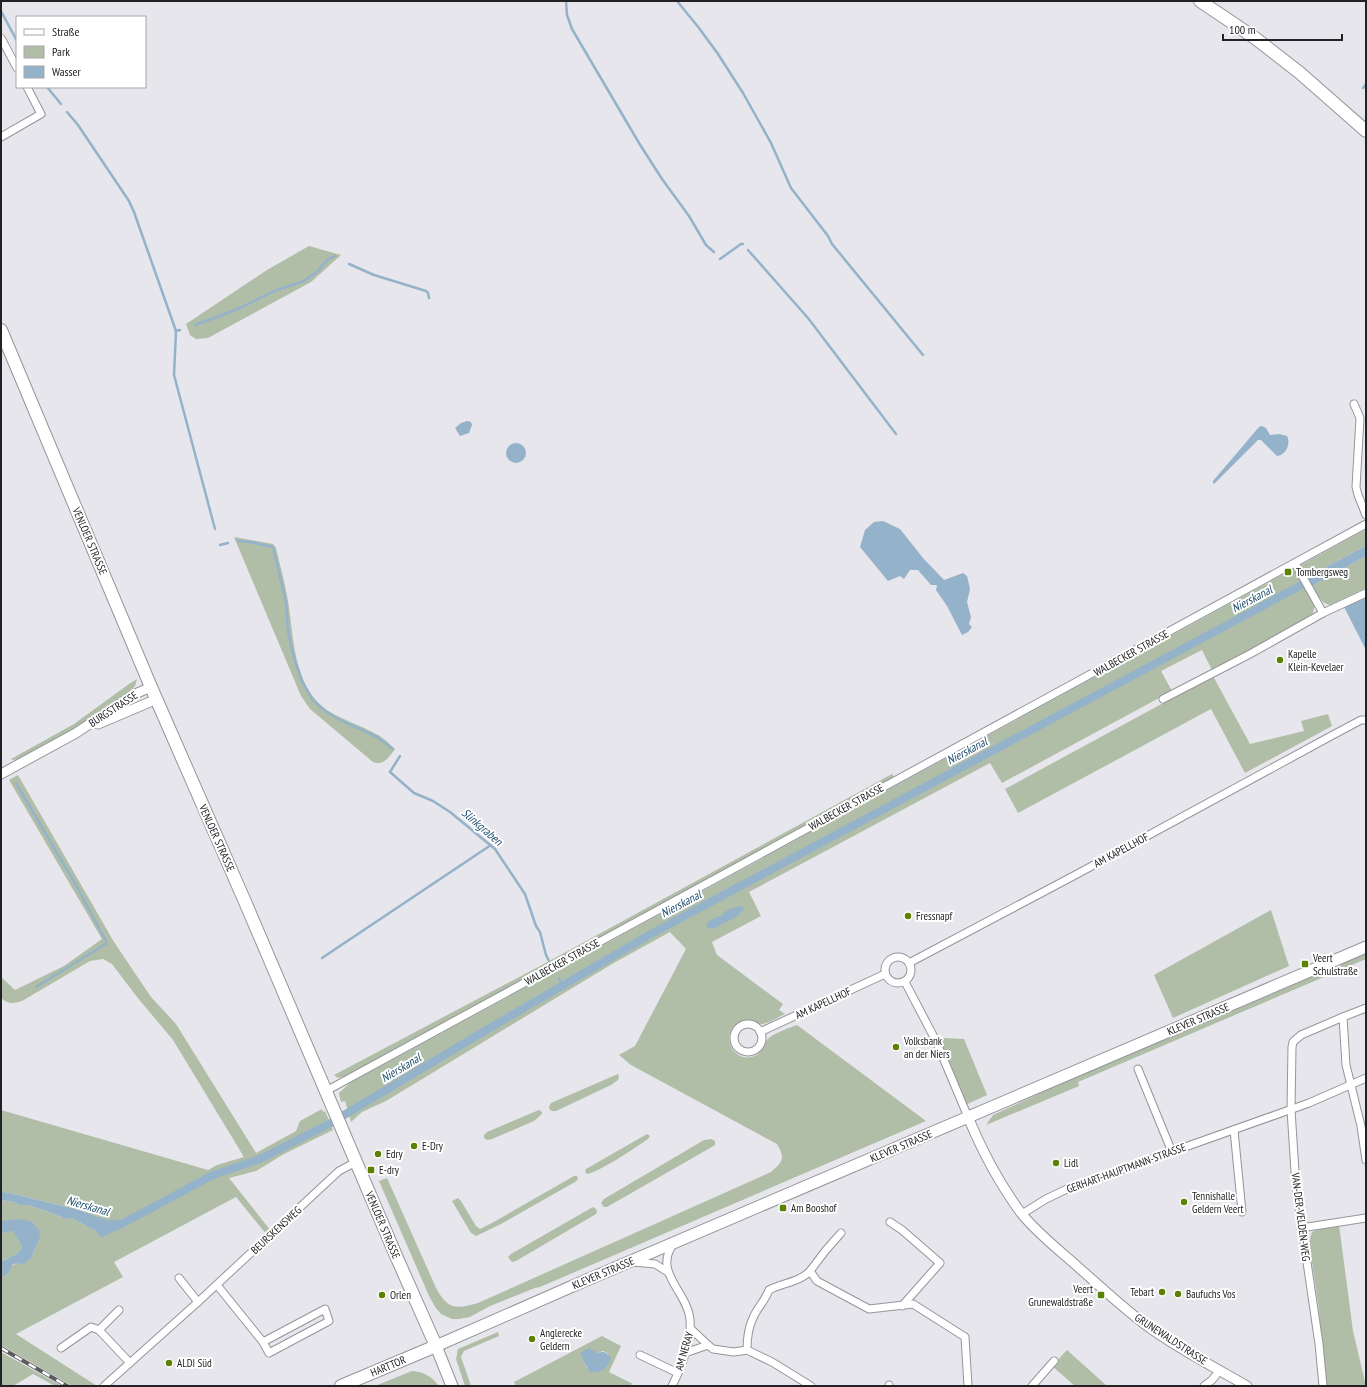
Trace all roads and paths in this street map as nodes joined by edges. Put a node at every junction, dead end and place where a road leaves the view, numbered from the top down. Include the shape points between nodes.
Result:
1 (1200, 1) edge
2 (1, 38) edge
3 (16, 66) edge
4 (28, 88) edge
5 (1363, 129) edge
6 (1, 137) edge
7 (1, 330) edge
8 (1354, 404) dead end
9 (1366, 515) edge
10 (1366, 524) edge
11 (1295, 563) junction
12 (1366, 592) edge
13 (1323, 614) junction
14 (152, 686) junction
15 (157, 699) junction
16 (1162, 699) dead end
17 (1366, 720) edge
18 (76, 733) junction
19 (1, 774) edge
20 (1366, 947) edge
21 (909, 963) junction
22 (886, 974) junction
23 (905, 982) junction
24 (1366, 1008) edge
25 (1343, 1017) junction
26 (760, 1032) junction
27 (1138, 1069) dead end
28 (1366, 1078) edge
29 (1352, 1085) junction
30 (326, 1091) junction
31 (1291, 1110) junction
32 (968, 1117) junction
33 (1234, 1130) junction
34 (1172, 1152) junction
35 (1366, 1160) edge
36 (356, 1162) junction
37 (1242, 1212) dead end
38 (1022, 1214) junction
39 (1366, 1218) edge
40 (890, 1222) dead end
41 (1302, 1228) junction
42 (841, 1233) dead end
43 (674, 1243) junction
44 (630, 1262) junction
45 (810, 1271) junction
46 (668, 1272) junction
47 (179, 1278) dead end
48 (217, 1285) junction
49 (198, 1302) junction
50 (902, 1306) junction
51 (120, 1310) dead end
52 (690, 1329) junction
53 (99, 1330) junction
54 (263, 1342) junction
55 (436, 1346) junction
56 (708, 1346) junction
57 (61, 1348) dead end
58 (747, 1350) junction
59 (686, 1353) junction
60 (640, 1354) dead end
61 (1054, 1361) dead end
62 (130, 1363) junction
63 (1220, 1370) junction
64 (678, 1373) junction
65 (104, 1386) edge
66 (341, 1386) edge
67 (452, 1386) edge
68 (672, 1386) edge
69 (811, 1386) edge
70 (968, 1386) edge
71 (1032, 1386) edge
72 (1204, 1386) edge
73 (1247, 1386) edge
74 (1323, 1386) edge

1 - 5 main road via 1300,73
2 - 3 street
4 - 6 street via 41,114
7 - 14 main road, VENLOER STRASSE
8 - 9 street via 1360,418 1356,487
10 - 11 street, WALBECKER STRASSE
11 - 13 street
11 - 30 street, WALBECKER STRASSE
12 - 13 street
13 - 16 street
14 - 15 main road, VENLOER STRASSE
14 - 18 street, BURGSTRASSE via 135,694
15 - 18 street, BURGSTRASSE
15 - 30 main road, VENLOER STRASSE
17 - 21 street, AM KAPELLHOF via 1361,720
18 - 19 street, BURGSTRASSE
20 - 32 main road, KLEVER STRASSE
21 - 22 street via 902,957 893,958 886,964
21 - 23 street via 911,973
22 - 23 street via 891,981
22 - 26 street, AM KAPELLHOF
23 - 32 street via 936,1041
24 - 25 street
25 - 29 street via 1344,1055
25 - 31 street, VAN-DER-VELDEN-WEG via 1301,1035 1293,1042
26 - 26 street via 758,1028 749,1024 740,1026 734,1033 734,1043 739,1050 753,1052 760,1045
27 - 34 street
28 - 29 street, GERHART-HAUPTMANN-STRASSE
29 - 31 street, GERHART-HAUPTMANN-STRASSE
29 - 35 street
30 - 36 main road, VENLOER STRASSE
31 - 33 street, GERHART-HAUPTMANN-STRASSE
31 - 41 street, VAN-DER-VELDEN-WEG via 1296,1187
32 - 38 street, GRUNEWALDSTRASSE via 996,1176
32 - 43 main road, KLEVER STRASSE
33 - 34 street, GERHART-HAUPTMANN-STRASSE
33 - 37 street
34 - 38 street, GERHART-HAUPTMANN-STRASSE via 1067,1189
36 - 48 street, BEURSKENSWEG via 339,1171
36 - 55 main road, VENLOER STRASSE
38 - 63 street, GRUNEWALDSTRASSE via 1053,1245 1139,1319 1174,1344
39 - 41 street
40 - 50 street via 940,1263
41 - 74 street, VAN-DER-VELDEN-WEG
42 - 45 street
43 - 44 main road, KLEVER STRASSE
43 - 46 street, AM NERAY via 667,1255
44 - 46 street via 656,1264
44 - 55 main road, KLEVER STRASSE
45 - 50 street via 817,1281 869,1309
45 - 58 street via 805,1277 769,1290 753,1318 747,1338
46 - 52 street, AM NERAY via 690,1316
47 - 49 street
48 - 49 street, BEURSKENSWEG
48 - 54 street
49 - 62 street, BEURSKENSWEG
50 - 70 street via 913,1304 965,1337
51 - 53 street
52 - 56 street
52 - 59 street, AM NERAY
53 - 57 street via 91,1327
53 - 62 street
54 - 54 street via 295,1324 325,1309 329,1321 302,1336 269,1353
55 - 66 main road, HARTTOR
55 - 67 main road
56 - 58 street via 734,1352
56 - 59 street
58 - 69 street
59 - 64 street, AM NERAY
60 - 64 street
61 - 71 street
62 - 65 street, BEURSKENSWEG
63 - 72 street
63 - 73 street, GRUNEWALDSTRASSE
64 - 68 street, AM NERAY

